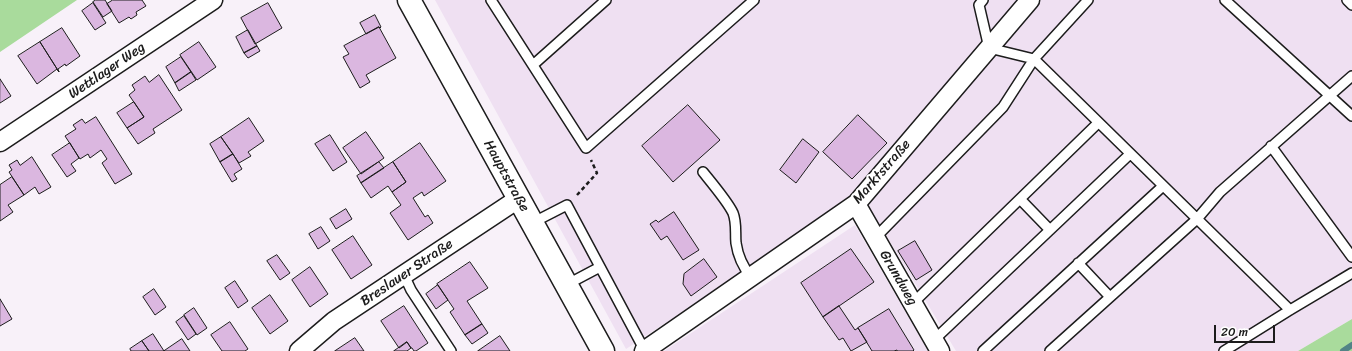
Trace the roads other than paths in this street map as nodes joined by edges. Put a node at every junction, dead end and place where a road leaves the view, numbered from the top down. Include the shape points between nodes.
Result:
1 (213, 0) edge
2 (409, 0) edge
3 (491, 0) edge
4 (606, 0) edge
5 (754, 0) edge
6 (1030, 0) edge
7 (1088, 0) edge
8 (1225, 0) edge
9 (1347, 0) edge
10 (979, 2) edge
11 (1352, 5) edge
12 (989, 48) junction
13 (1034, 59) junction
14 (533, 65) junction
15 (1352, 76) edge
16 (1330, 94) junction
17 (1352, 116) edge
18 (1098, 123) junction
19 (0, 142) edge
20 (1271, 146) junction
21 (1130, 154) junction
22 (703, 172) dead end
23 (1163, 186) junction
24 (518, 198) junction
25 (1020, 199) junction
26 (856, 204) junction
27 (1197, 219) junction
28 (532, 223) junction
29 (1050, 230) junction
30 (875, 238) junction
31 (1352, 257) edge
32 (1078, 263) junction
33 (600, 267) junction
34 (1352, 273) edge
35 (404, 275) junction
36 (751, 277) junction
37 (566, 285) junction
38 (1110, 297) junction
39 (913, 303) junction
40 (1290, 310) junction
41 (937, 345) edge
42 (299, 351) edge
43 (451, 351) edge
44 (603, 351) edge
45 (644, 351) edge
46 (983, 351) edge
47 (1050, 351) edge
48 (1224, 351) edge

1 - 19 street, Wettlager Weg
2 - 24 main road, Hauptstraße
3 - 14 lane
4 - 14 lane
5 - 14 lane via 586,148
6 - 12 street, Marktstraße
7 - 13 lane
8 - 16 lane
9 - 11 lane
10 - 12 lane
12 - 13 lane
12 - 26 street, Marktstraße
13 - 18 lane
13 - 30 lane via 1003,107
15 - 16 lane
16 - 17 lane
16 - 20 lane
18 - 21 lane
18 - 25 lane
20 - 27 lane via 1220,192
20 - 31 lane
21 - 23 lane
21 - 29 lane
22 - 36 lane via 732,211 739,257 742,266
23 - 27 lane
23 - 32 lane
24 - 28 main road, Hauptstraße
24 - 35 street, Breslauer Straße
25 - 29 lane
25 - 39 lane
26 - 30 street, Grundweg
26 - 36 street, Marktstraße
27 - 38 lane
27 - 40 lane
28 - 33 lane via 567,205
28 - 37 main road, Hauptstraße
29 - 41 lane
30 - 39 street, Grundweg
32 - 38 lane
32 - 46 lane
33 - 37 lane
33 - 45 lane
34 - 40 lane
35 - 42 street, Breslauer Straße via 334,321
35 - 43 lane
36 - 45 street, Marktstraße
37 - 44 main road, Hauptstraße
38 - 47 lane
39 - 41 street, Grundweg
40 - 48 lane

